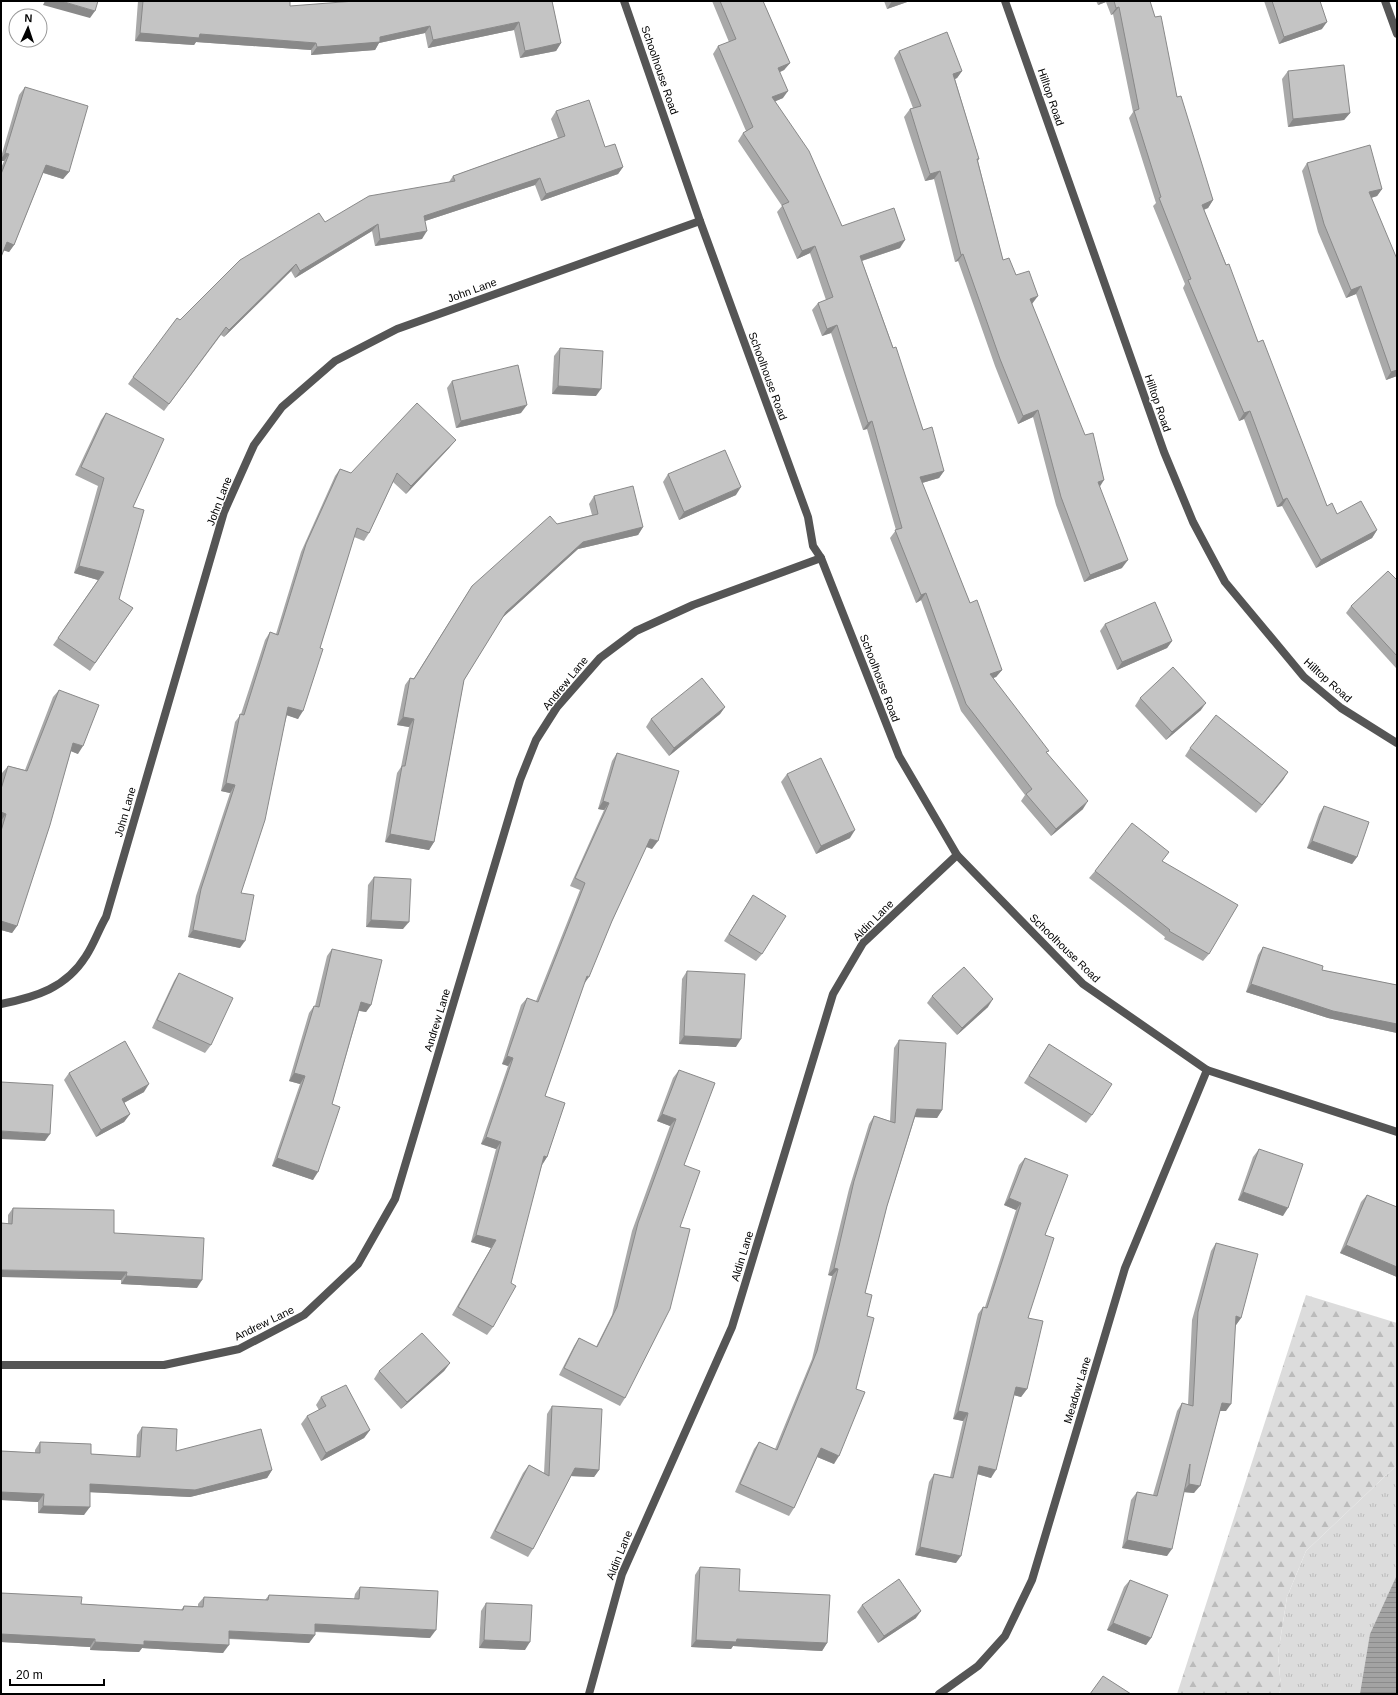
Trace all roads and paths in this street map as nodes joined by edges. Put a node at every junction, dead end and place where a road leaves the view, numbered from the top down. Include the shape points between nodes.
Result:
1 (624, 1) edge
2 (1005, 1) edge
3 (1385, 1) edge
4 (1397, 34) edge
5 (700, 220) junction
6 (821, 558) junction
7 (1397, 743) edge
8 (957, 855) junction
9 (1, 1004) edge
10 (1207, 1070) junction
11 (1397, 1132) edge
12 (1, 1365) edge
13 (589, 1694) edge
14 (939, 1694) edge

1 - 5 street, Schoolhouse Road
2 - 7 street, Hilltop Road via 1164,452 1193,522 1225,582 1304,677 1341,708
3 - 4 street
5 - 6 street, Schoolhouse Road via 808,517 813,546
5 - 9 street, John Lane via 397,329 335,361 282,406 254,445 224,512 106,917 86,956 68,977 53,989
6 - 8 street, Schoolhouse Road via 899,756
6 - 12 street, Andrew Lane via 693,605 636,631 600,658 556,707 536,740 520,780 394,1198 358,1264 304,1315 239,1349 164,1364
8 - 10 street, Schoolhouse Road via 1083,984
8 - 13 street, Aldin Lane via 863,943 833,994 732,1327 622,1574
10 - 11 street, Schoolhouse Road
10 - 14 street, Meadow Lane via 1125,1268 1032,1580 1005,1636 978,1666

